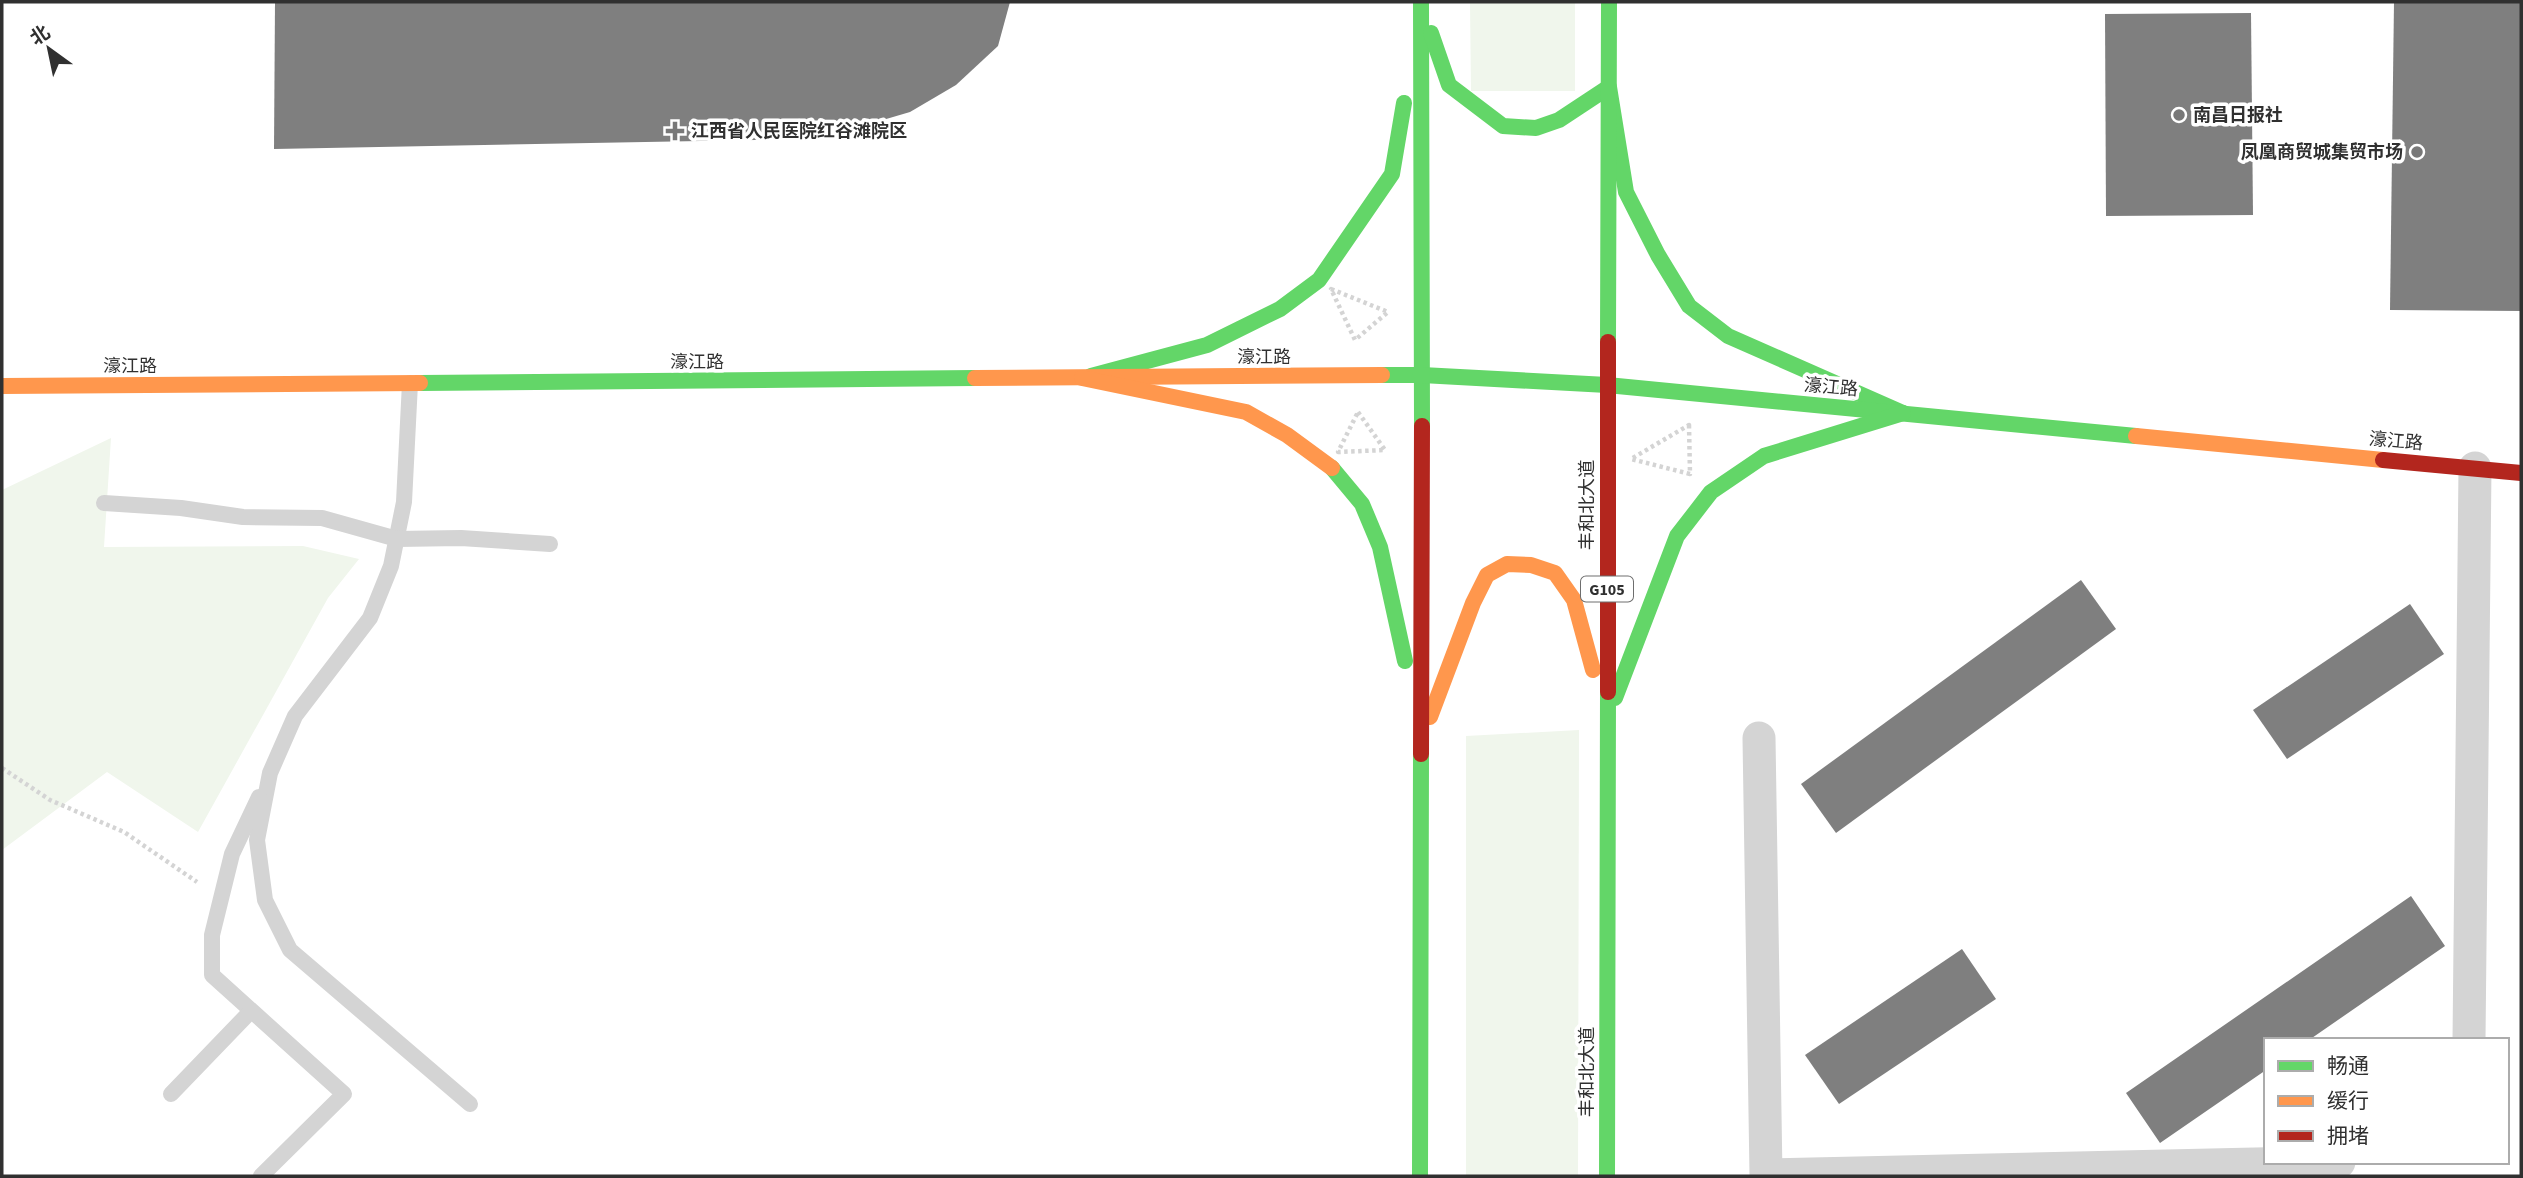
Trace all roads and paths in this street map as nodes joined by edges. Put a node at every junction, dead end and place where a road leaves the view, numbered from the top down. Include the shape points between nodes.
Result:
1 (1609, 2) edge
2 (1421, 3) edge
3 (1609, 87) junction
4 (1331, 289) joint
5 (1422, 375) junction
6 (1082, 378) junction
7 (410, 383) junction
8 (1607, 385) junction
9 (2, 386) edge
10 (1903, 413) junction
11 (1689, 425) joint
12 (2475, 468) junction
13 (2521, 473) edge
14 (104, 503) dead end
15 (397, 539) junction
16 (550, 544) dead end
17 (1607, 721) junction
18 (1759, 738) dead end
19 (1421, 742) junction
20 (2, 768) edge
21 (270, 773) junction
22 (221, 898) junction
23 (251, 1011) junction
24 (2469, 1038) edge
25 (171, 1094) dead end
26 (470, 1104) dead end
27 (2264, 1164) edge
28 (261, 1176) edge
29 (1420, 1176) edge
30 (1606, 1176) edge

1 - 3 main road, 丰和北大道 / G105
2 - 3 main road via 1449,85 1503,126 1536,128 1559,120
2 - 5 main road
2 - 6 main road via 1392,174 1319,280 1280,309 1207,345
3 - 8 main road, 丰和北大道 / G105
3 - 10 main road via 1626,192 1689,306 1728,336
4 - 4 path via 1355,340 1388,312 1354,298
5 - 6 main road, 濠江路
5 - 8 main road, 濠江路
5 - 19 main road
6 - 7 main road, 濠江路
6 - 19 main road via 1246,411 1332,468 1362,504 1380,547
7 - 9 main road, 濠江路
7 - 15 lane via 404,502
8 - 10 main road, 濠江路
8 - 17 main road, 丰和北大道 / G105
10 - 12 main road, 濠江路
10 - 17 main road via 1764,456 1711,492 1677,536
11 - 11 path via 1690,474 1631,459 1654,445
12 - 13 main road, 濠江路
12 - 24 street
14 - 15 lane via 243,517 322,518
15 - 16 lane
15 - 21 lane via 370,618 295,716
17 - 19 main road via 1574,600 1555,573 1507,564 1487,575 1473,603
17 - 30 main road, 丰和北大道 / G105
18 - 27 street via 1766,1175
19 - 29 main road
20 - 22 path via 50,800 124,832
21 - 22 lane via 232,854
21 - 26 lane via 257,840 265,901 290,950
22 - 23 lane via 212,935 212,975
23 - 25 lane
23 - 28 lane via 344,1094

